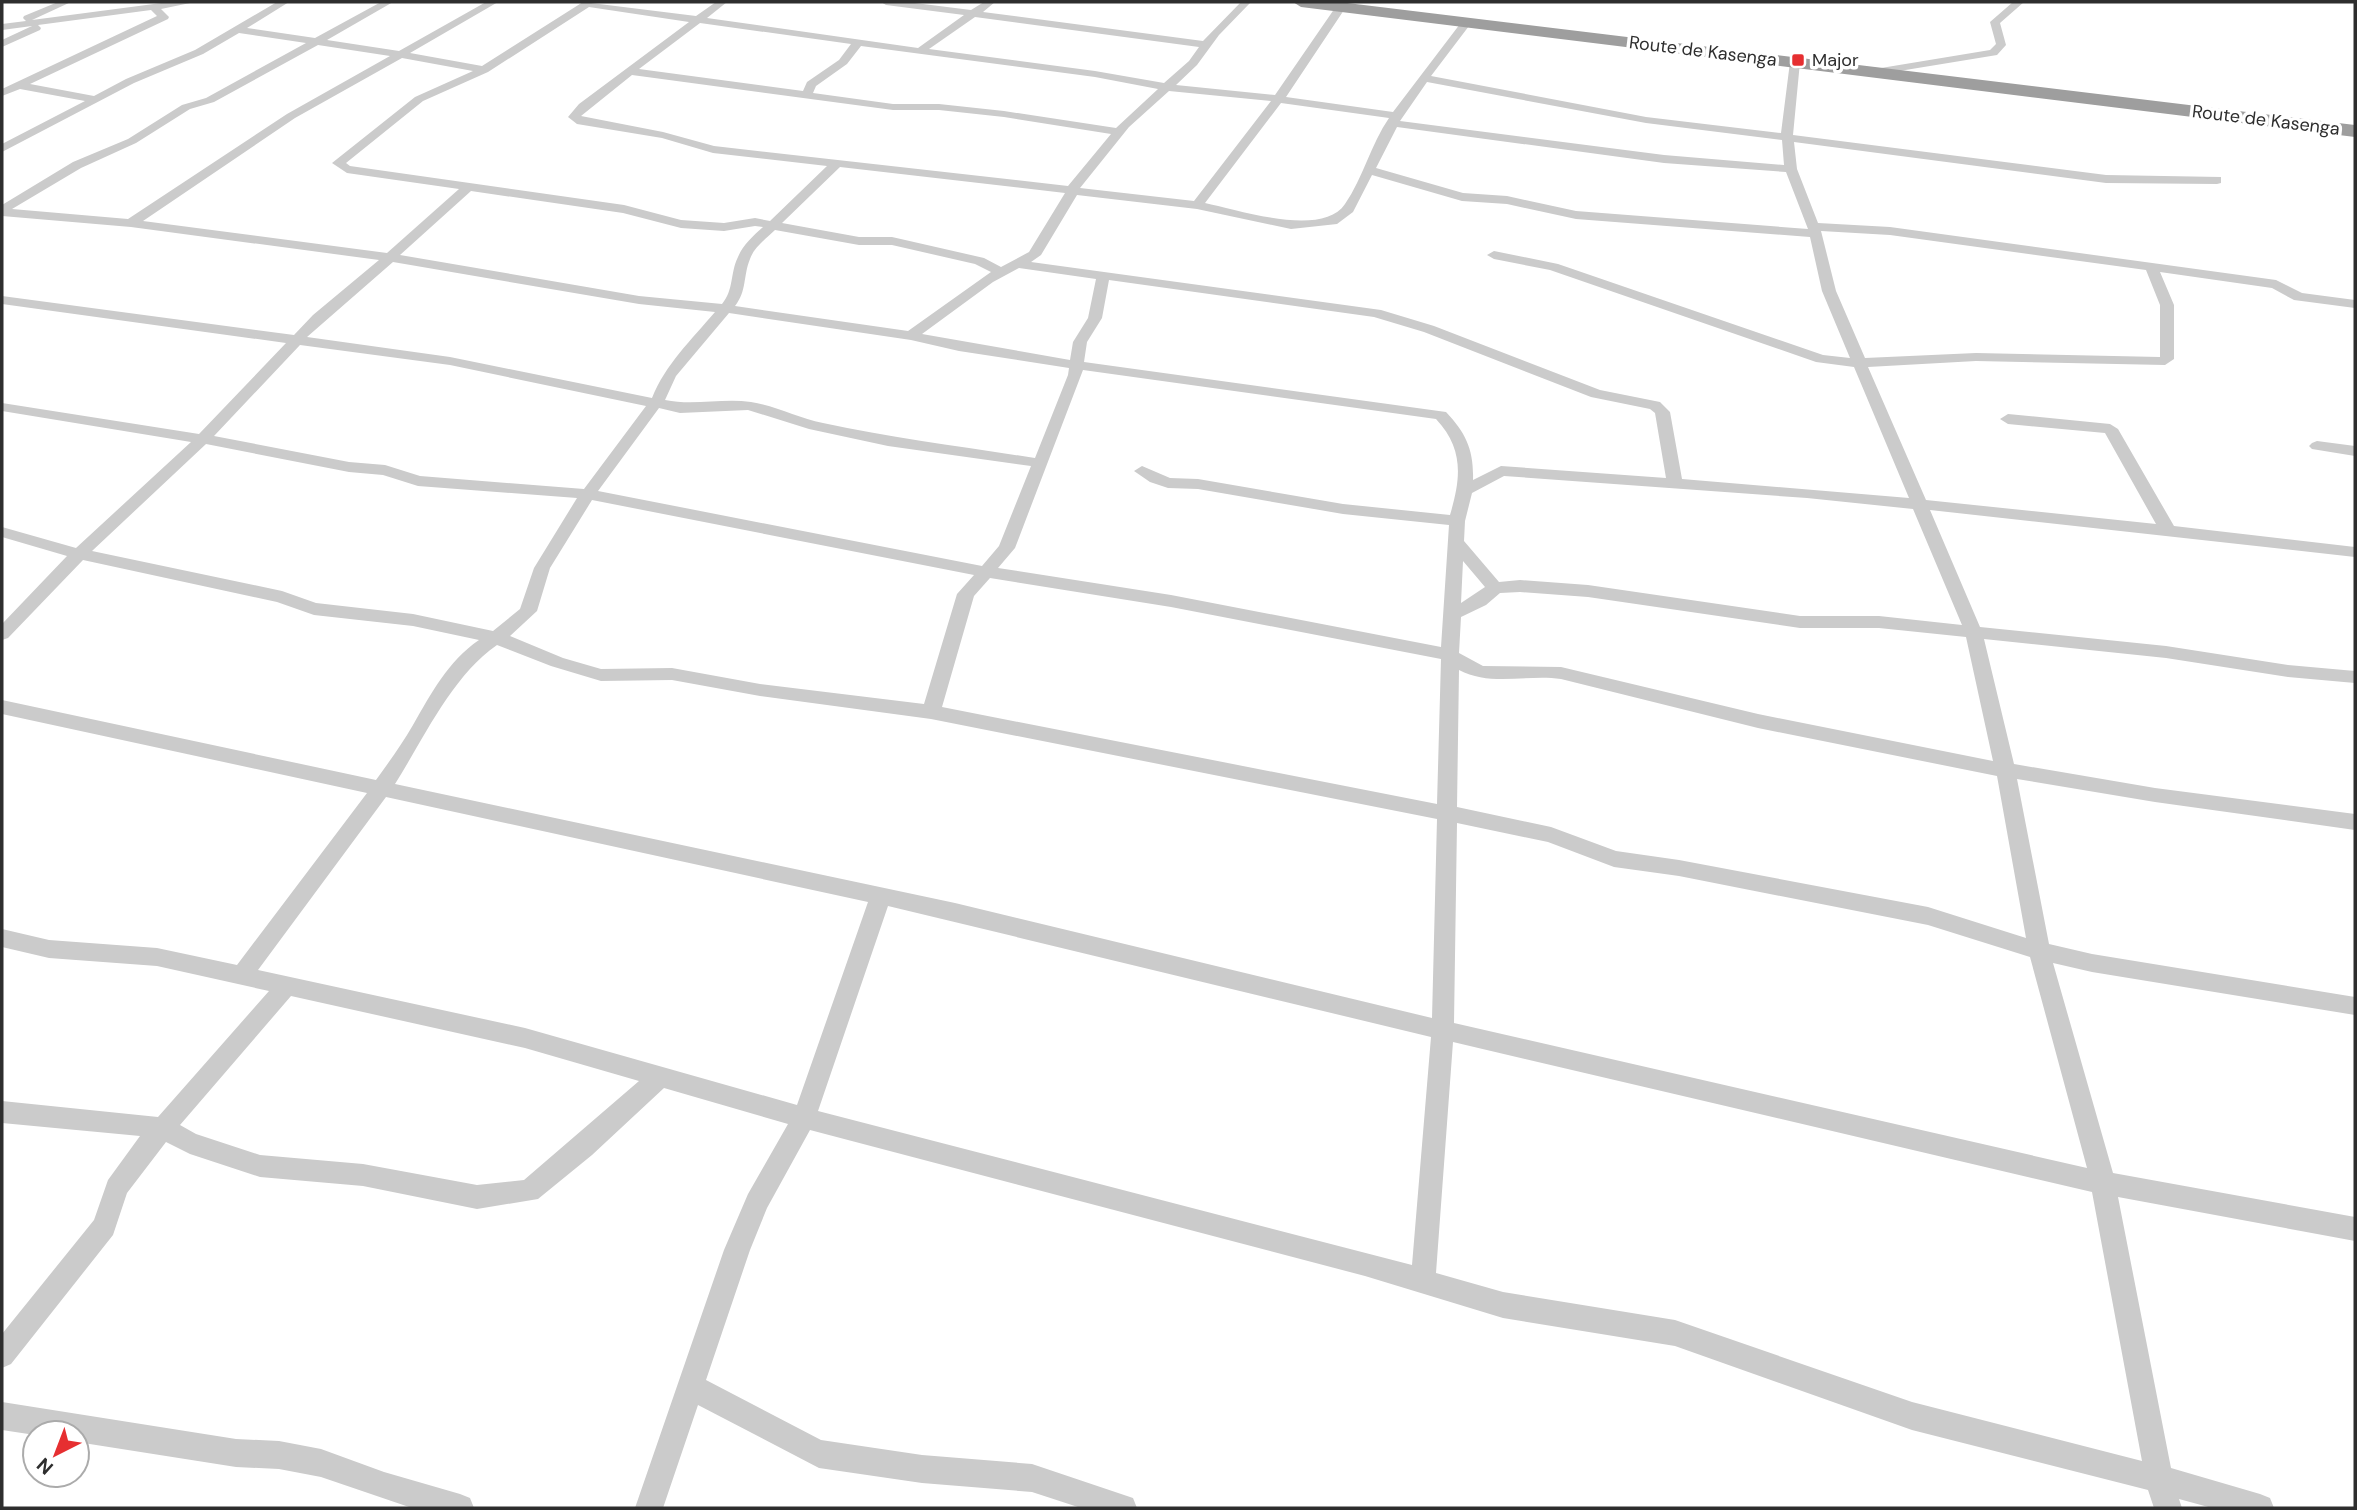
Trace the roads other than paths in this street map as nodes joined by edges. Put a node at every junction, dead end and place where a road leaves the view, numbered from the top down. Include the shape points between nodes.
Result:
1 (66, 2) edge
2 (190, 2) edge
3 (284, 2) edge
4 (388, 2) edge
5 (493, 2) edge
6 (722, 2) edge
7 (886, 2) edge
8 (990, 2) edge
9 (1246, 2) edge
10 (1301, 2) edge
11 (2019, 2) edge
12 (588, 3) edge
13 (109, 6) edge
14 (153, 7) junction
15 (1341, 7) junction
16 (975, 13) junction
17 (697, 19) junction
18 (54, 21) junction
19 (1467, 22) junction
20 (5, 27) edge
21 (240, 30) junction
22 (313, 42) junction
23 (858, 43) junction
24 (2, 44) edge
25 (1207, 45) junction
26 (920, 51) junction
27 (399, 54) junction
28 (1795, 62) junction
29 (484, 70) junction
30 (629, 71) junction
31 (1875, 72) junction
32 (1424, 78) junction
33 (16, 85) junction
34 (1166, 87) junction
35 (2, 93) edge
36 (807, 94) junction
37 (94, 99) junction
38 (1279, 99) junction
39 (1394, 119) junction
40 (2355, 131) edge
41 (1119, 132) junction
42 (1787, 136) junction
43 (2, 149) edge
44 (836, 164) junction
45 (1791, 169) junction
46 (1368, 170) junction
47 (2217, 180) dead end
48 (469, 186) junction
49 (1073, 191) junction
50 (1197, 205) junction
51 (2, 211) edge
52 (131, 223) junction
53 (772, 224) junction
54 (1815, 230) junction
55 (1494, 255) dead end
56 (388, 257) junction
57 (1017, 264) junction
58 (2152, 269) junction
59 (1001, 272) junction
60 (1103, 277) junction
61 (2, 300) edge
62 (2355, 304) edge
63 (727, 309) junction
64 (911, 336) junction
65 (299, 339) junction
66 (1860, 363) junction
67 (1076, 365) junction
68 (654, 402) junction
69 (2, 407) edge
70 (2008, 419) dead end
71 (203, 439) junction
72 (2317, 446) dead end
73 (2355, 452) edge
74 (1479, 459) junction
75 (1040, 463) junction
76 (1142, 471) dead end
77 (1516, 472) junction
78 (1675, 485) junction
79 (1465, 491) junction
80 (588, 494) junction
81 (1921, 505) junction
82 (1457, 521) junction
83 (2168, 530) junction
84 (2, 532) edge
85 (1455, 542) junction
86 (2355, 552) edge
87 (79, 554) junction
88 (987, 572) junction
89 (1495, 588) junction
90 (1453, 614) junction
91 (2, 634) edge
92 (1974, 634) junction
93 (495, 637) junction
94 (1450, 655) junction
95 (2355, 677) edge
96 (2, 707) edge
97 (931, 712) junction
98 (2006, 769) junction
99 (381, 789) junction
100 (1446, 815) junction
101 (2355, 822) edge
102 (881, 896) junction
103 (2, 938) edge
104 (2039, 951) junction
105 (242, 975) junction
106 (288, 985) junction
107 (2355, 1006) edge
108 (1443, 1030) junction
109 (661, 1076) junction
110 (2, 1112) edge
111 (804, 1118) junction
112 (163, 1128) junction
113 (2102, 1183) junction
114 (2355, 1229) edge
115 (1423, 1281) junction
116 (2, 1355) edge
117 (691, 1386) junction
118 (2, 1416) edge
119 (2159, 1479) junction
120 (460, 1508) edge
121 (649, 1508) edge
122 (1123, 1508) edge
123 (2168, 1508) edge
124 (2260, 1508) edge

1 - 20 street
2 - 14 street
3 - 21 street
4 - 22 street
5 - 27 street
6 - 17 street
7 - 16 street
8 - 16 street
9 - 25 street
10 - 15 highway, Route de Kasenga
11 - 31 street via 1995,22 2000,45 1993,53
12 - 17 street
12 - 29 street
13 - 14 street
13 - 18 street
14 - 33 street via 163,17
15 - 19 highway, Route de Kasenga
15 - 38 street
16 - 25 street
16 - 26 street
17 - 23 street
17 - 30 street
18 - 20 street
18 - 24 street
19 - 28 highway, Route de Kasenga
19 - 32 street
21 - 22 street
21 - 37 street
22 - 27 street
22 - 51 street via 210,100 186,107 132,141 77,165
23 - 26 street
23 - 36 street via 843,62 811,84
25 - 34 street
26 - 34 street
27 - 29 street
27 - 52 street via 254,139
28 - 31 highway, Route de Kasenga
28 - 42 street
29 - 48 street via 419,99 338,163 347,169
30 - 36 street
30 - 44 street via 574,117 704,148
31 - 40 highway, Route de Kasenga
32 - 39 street
32 - 42 street via 1646,120
33 - 35 street
33 - 37 street
34 - 38 street
34 - 41 street
36 - 41 street via 893,107 1004,114
37 - 43 street
38 - 39 street
38 - 50 street
39 - 45 street via 1677,160
39 - 46 street
41 - 49 street via 1074,184
42 - 45 street
42 - 47 street via 2106,178
44 - 49 street
44 - 53 street
45 - 54 street
46 - 50 street via 1349,209 1333,221 1291,225
46 - 54 street via 1462,197 1507,200 1576,215
48 - 53 street via 624,209 681,224
48 - 56 street
49 - 50 street
49 - 57 street via 1038,250
51 - 52 street
52 - 56 street
53 - 59 street via 859,241 907,244 979,261
53 - 63 street via 743,259 736,296
54 - 58 street via 1890,232
54 - 66 street via 1829,291
55 - 66 street via 1553,267 1800,353
56 - 63 street via 639,300
56 - 65 street
57 - 59 street
57 - 60 street
58 - 62 street via 2276,284 2299,297
58 - 66 street via 2167,305 2167,359 2160,362 1976,357
59 - 64 street
60 - 67 street via 1095,318 1080,342
60 - 78 street via 1376,313 1596,394 1654,405 1661,412
61 - 65 street
63 - 64 street
63 - 68 street via 689,349
64 - 67 street
65 - 68 street via 450,361
65 - 71 street
66 - 81 street
67 - 74 street via 1441,415
67 - 75 street
68 - 75 street via 681,408 748,406 888,441
68 - 80 street
69 - 71 street
70 - 83 street via 2110,429
71 - 80 street via 385,470 418,481
71 - 87 street
72 - 73 street
74 - 77 street
74 - 79 street
75 - 88 street via 1007,548
76 - 82 street via 1159,483 1177,486 1198,484 1343,509
77 - 78 street
77 - 79 street via 1492,474
78 - 81 street
79 - 82 street
80 - 88 street
80 - 93 street via 542,568 528,611
81 - 83 street
81 - 92 street
82 - 85 street
83 - 86 street
84 - 87 street
85 - 89 street
85 - 90 street
87 - 91 street
87 - 93 street via 282,597 314,609 413,620
88 - 94 street via 1158,599
88 - 97 street via 965,594
89 - 90 street
89 - 92 street via 1588,591 1800,622 1879,622
90 - 94 street
92 - 95 street
92 - 98 street
93 - 97 street via 601,675 672,674
93 - 99 street via 477,650 439,693 422,728
94 - 98 street via 1472,669 1556,672 1778,725
94 - 100 street
96 - 99 street
97 - 100 street
98 - 101 street via 2211,805
98 - 104 street
99 - 102 street
99 - 105 street
100 - 104 street via 1551,835 1614,859 1928,916
100 - 108 street
102 - 108 street
102 - 111 street
103 - 105 street via 49,949 157,957
104 - 107 street
104 - 113 street
105 - 106 street
106 - 109 street via 525,1038
106 - 112 street
108 - 113 street
108 - 115 street
109 - 111 street
109 - 112 street via 529,1191 477,1197 363,1175 260,1166 190,1143
110 - 112 street
111 - 115 street
111 - 117 street via 757,1202
112 - 116 street via 117,1188 104,1227
113 - 114 street
113 - 119 street
115 - 119 street via 1503,1305 1675,1333 1912,1416
117 - 121 street
117 - 122 street via 820,1454 1032,1478
118 - 120 street via 321,1463
119 - 123 street
119 - 124 street

